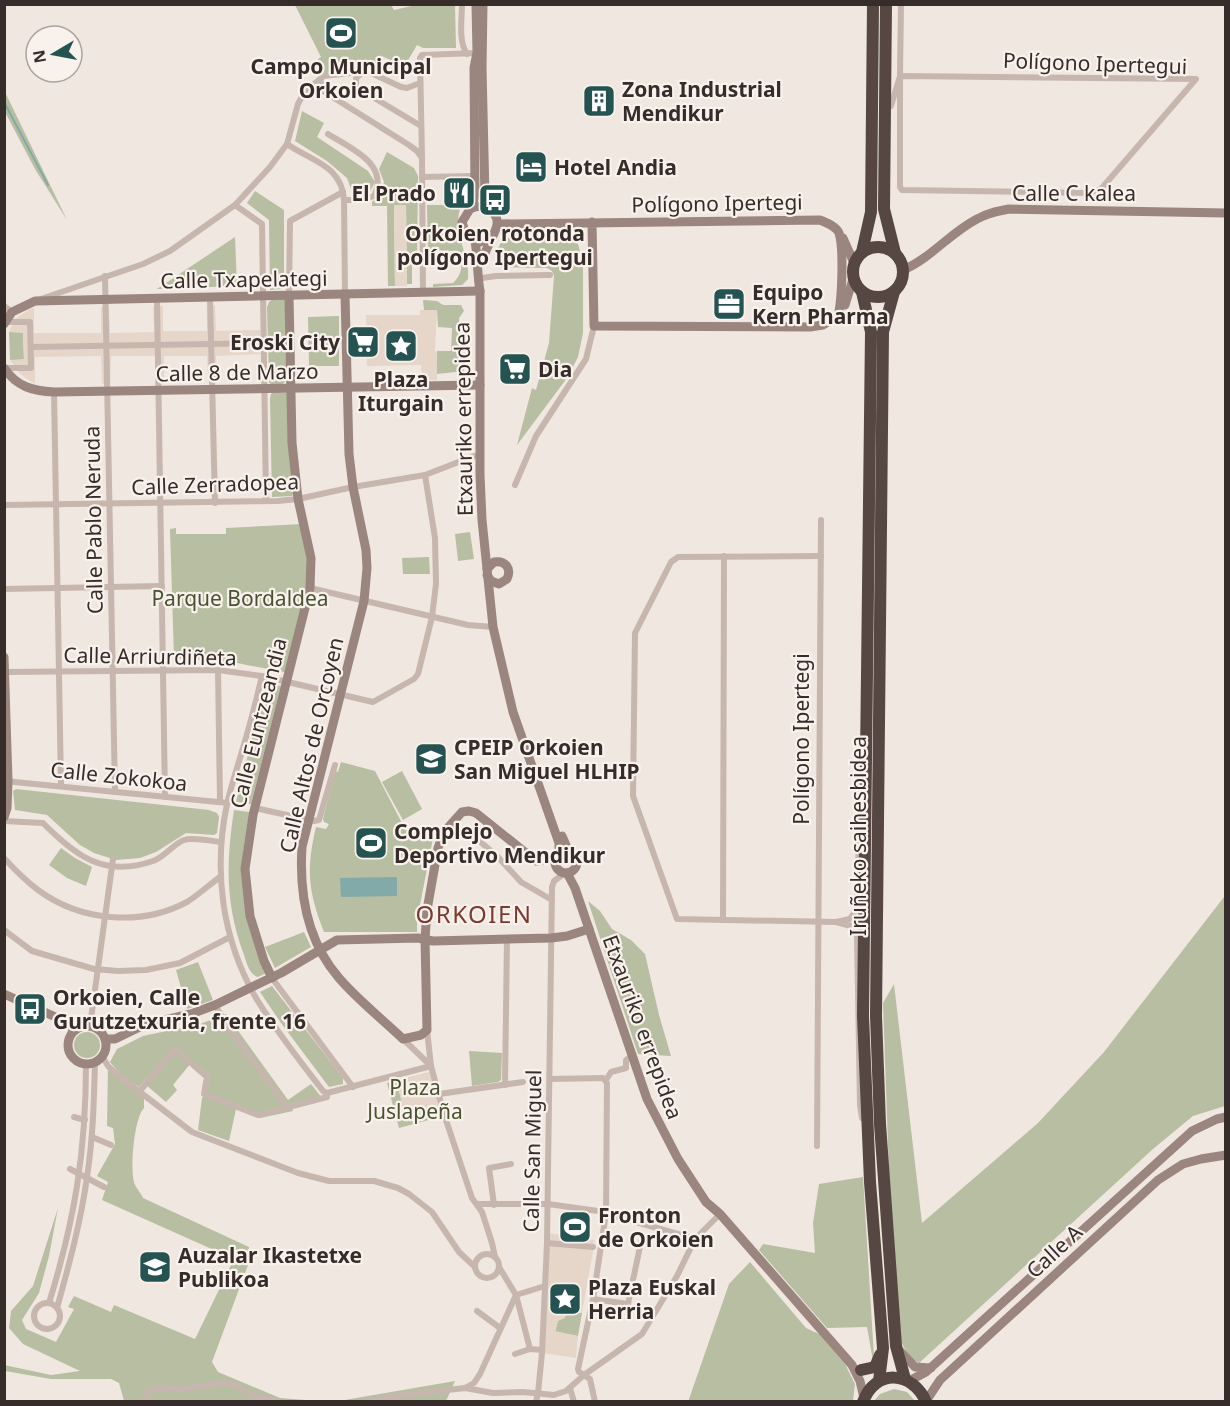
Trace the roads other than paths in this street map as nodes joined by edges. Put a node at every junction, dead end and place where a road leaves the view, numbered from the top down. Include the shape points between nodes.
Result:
1 (462, 4) edge
2 (476, 4) edge
3 (483, 4) edge
4 (873, 4) edge
5 (885, 4) edge
6 (900, 4) edge
7 (472, 54) junction
8 (482, 68) junction
9 (367, 71) junction
10 (900, 76) junction
11 (320, 79) junction
12 (420, 83) junction
13 (421, 126) junction
14 (328, 134) dead end
15 (287, 144) junction
16 (422, 158) junction
17 (884, 160) junction
18 (475, 176) junction
19 (422, 177) junction
20 (344, 192) junction
21 (344, 200) junction
22 (234, 205) junction
23 (470, 209) junction
24 (1226, 213) edge
25 (496, 219) junction
26 (592, 222) junction
27 (838, 231) junction
28 (490, 238) junction
29 (475, 241) junction
30 (862, 252) junction
31 (895, 253) junction
32 (854, 263) junction
33 (903, 270) junction
34 (550, 275) dead end
35 (105, 276) junction
36 (482, 278) junction
37 (853, 279) junction
38 (480, 291) junction
39 (862, 292) junction
40 (894, 292) junction
41 (423, 293) junction
42 (345, 295) junction
43 (290, 296) junction
44 (264, 297) junction
45 (210, 298) junction
46 (157, 299) junction
47 (106, 300) junction
48 (35, 301) junction
49 (8, 309) edge
50 (838, 316) junction
51 (5, 323) edge
52 (594, 327) junction
53 (265, 343) junction
54 (212, 344) junction
55 (157, 345) junction
56 (107, 346) junction
57 (31, 347) junction
58 (5, 368) edge
59 (480, 385) junction
60 (213, 389) junction
61 (266, 389) junction
62 (290, 389) junction
63 (346, 389) junction
64 (158, 390) junction
65 (108, 391) junction
66 (54, 392) junction
67 (480, 456) junction
68 (425, 475) junction
69 (515, 485) dead end
70 (353, 487) junction
71 (298, 499) junction
72 (266, 501) junction
73 (161, 503) junction
74 (215, 503) junction
75 (56, 504) junction
76 (110, 504) junction
77 (4, 505) edge
78 (821, 520) dead end
79 (485, 546) junction
80 (724, 556) junction
81 (820, 556) junction
82 (497, 561) junction
83 (487, 572) junction
84 (497, 584) junction
85 (162, 586) junction
86 (111, 587) junction
87 (57, 588) junction
88 (310, 588) junction
89 (4, 589) edge
90 (364, 601) junction
91 (432, 617) junction
92 (493, 627) junction
93 (4, 657) edge
94 (164, 669) junction
95 (112, 670) junction
96 (218, 670) junction
97 (59, 671) junction
98 (5, 672) edge
99 (262, 676) junction
100 (286, 682) junction
101 (340, 695) junction
102 (867, 695) junction
103 (5, 721) edge
104 (335, 765) dead end
105 (6, 781) edge
106 (61, 786) junction
107 (115, 792) junction
108 (165, 797) junction
109 (224, 803) junction
110 (255, 808) junction
111 (4, 819) edge
112 (309, 820) junction
113 (476, 838) dead end
114 (221, 842) junction
115 (561, 855) junction
116 (4, 858) edge
117 (112, 862) junction
118 (569, 872) junction
119 (220, 877) junction
120 (552, 900) junction
121 (106, 916) junction
122 (723, 920) junction
123 (818, 922) junction
124 (836, 922) junction
125 (588, 929) junction
126 (4, 930) edge
127 (230, 937) junction
128 (507, 938) junction
129 (551, 938) junction
130 (425, 939) junction
131 (321, 950) junction
132 (97, 970) junction
133 (272, 978) junction
134 (252, 988) junction
135 (4, 994) edge
136 (216, 1005) junction
137 (90, 1026) junction
138 (75, 1030) junction
139 (427, 1030) junction
140 (403, 1039) junction
141 (105, 1040) junction
142 (631, 1056) junction
143 (94, 1060) junction
144 (431, 1066) junction
145 (550, 1079) junction
146 (606, 1080) junction
147 (523, 1082) dead end
148 (505, 1084) junction
149 (353, 1087) junction
150 (139, 1092) junction
151 (327, 1093) junction
152 (439, 1094) junction
153 (288, 1108) junction
154 (74, 1117) dead end
155 (1226, 1117) edge
156 (85, 1120) junction
157 (92, 1137) junction
158 (111, 1144) dead end
159 (817, 1146) dead end
160 (869, 1154) junction
161 (1226, 1155) edge
162 (511, 1164) dead end
163 (70, 1169) dead end
164 (80, 1174) junction
165 (87, 1178) junction
166 (104, 1187) dead end
167 (477, 1204) junction
168 (548, 1204) junction
169 (494, 1205) junction
170 (606, 1213) junction
171 (720, 1214) junction
172 (695, 1239) junction
173 (642, 1242) dead end
174 (547, 1243) junction
175 (593, 1247) dead end
176 (495, 1257) junction
177 (499, 1267) junction
178 (475, 1268) junction
179 (545, 1286) junction
180 (516, 1295) junction
181 (593, 1299) junction
182 (49, 1303) junction
183 (57, 1308) junction
184 (477, 1311) dead end
185 (501, 1329) junction
186 (896, 1346) junction
187 (530, 1348) junction
188 (883, 1348) junction
189 (542, 1350) junction
190 (515, 1354) dead end
191 (857, 1367) junction
192 (931, 1368) junction
193 (584, 1375) junction
194 (907, 1380) junction
195 (879, 1381) junction
196 (465, 1388) junction
197 (570, 1388) junction
198 (538, 1393) junction
199 (863, 1400) edge
200 (141, 1401) edge
201 (279, 1401) edge
202 (368, 1401) edge
203 (536, 1401) edge
204 (574, 1401) edge
205 (595, 1401) edge
206 (926, 1401) edge

1 - 7 street via 463,48
2 - 7 street
3 - 8 street
4 - 30 highway via 872,212
5 - 17 highway
6 - 10 street
7 - 8 street
7 - 12 street via 422,55
7 - 18 street
8 - 25 street via 485,197
9 - 11 street via 330,74
9 - 12 street via 401,87
9 - 13 street via 356,78 356,87
10 - 10 street, Polígono Ipertegui via 911,76 1196,79 1101,189 1089,193 902,190
10 - 17 street via 891,102
11 - 15 street via 305,91 298,104
11 - 16 street via 324,91 409,145
12 - 13 street
13 - 16 street
14 - 21 street via 367,159 378,179 374,196
15 - 20 street via 331,170
15 - 22 street
16 - 19 street
17 - 31 highway via 884,209
18 - 19 street
18 - 23 street
19 - 41 street
20 - 21 street, Calle Altos de Orcoyen
20 - 43 street, Calle Euntzeandia via 290,221
21 - 42 street, Calle Altos de Orcoyen
22 - 35 street via 170,251
22 - 44 street via 262,224
23 - 25 street via 484,207
23 - 29 street via 462,226
24 - 33 street, Calle C kalea via 1009,209 979,218
25 - 26 street, Polígono Ipertegi
25 - 28 street via 497,229
26 - 27 street, Polígono Ipertegi via 820,220
26 - 52 street
27 - 32 street
27 - 50 street
28 - 29 street
28 - 36 street, Etxauriko errepidea via 483,253
29 - 38 street, Etxauriko errepidea
30 - 31 highway via 879,246
30 - 32 highway
31 - 33 highway
32 - 37 highway
33 - 40 highway
34 - 36 street
35 - 47 street, Calle Pablo Neruda
35 - 48 street
36 - 38 street, Etxauriko errepidea
37 - 39 highway
37 - 50 street
38 - 41 street, Calle Txapelategi
38 - 59 street, Etxauriko errepidea
39 - 40 highway via 878,298
39 - 102 highway, Iruñeko saihesbidea via 871,332
40 - 186 highway, Iruñeko saihesbidea via 883,332 876,1016
41 - 42 street, Calle Txapelategi
42 - 43 street, Calle Txapelategi
42 - 63 street, Calle Altos de Orcoyen
43 - 44 street, Calle Txapelategi
43 - 62 street, Calle Euntzeandia
44 - 45 street, Calle Txapelategi
44 - 53 street
45 - 46 street, Calle Txapelategi
45 - 54 street
46 - 47 street, Calle Txapelategi
46 - 55 street
47 - 48 street, Calle Txapelategi
47 - 56 street, Calle Pablo Neruda
48 - 49 street, Calle Txapelategi
49 - 51 street
50 - 52 street via 823,326 810,327
51 - 57 street via 30,322
52 - 69 street via 586,359 536,436
53 - 54 street
53 - 61 street
54 - 55 street
54 - 60 street
55 - 56 street
55 - 64 street
56 - 57 street
56 - 65 street, Calle Pablo Neruda
57 - 58 street via 31,368
58 - 66 street, Calle 8 de Marzo via 26,388
59 - 63 street, Calle 8 de Marzo
59 - 67 street, Etxauriko errepidea
60 - 61 street, Calle 8 de Marzo
60 - 64 street, Calle 8 de Marzo
60 - 74 street
61 - 62 street, Calle 8 de Marzo
61 - 72 street
62 - 63 street, Calle 8 de Marzo
62 - 71 street, Calle Euntzeandia
63 - 70 street, Calle Altos de Orcoyen
64 - 65 street, Calle 8 de Marzo
64 - 73 street
65 - 66 street, Calle 8 de Marzo
65 - 76 street, Calle Pablo Neruda
66 - 75 street
67 - 68 street
67 - 79 street, Etxauriko errepidea
68 - 70 street, Calle Zerradopea
68 - 91 street, Calle Arriurdiñeta via 437,562
70 - 71 street, Calle Zerradopea
70 - 90 street, Calle Altos de Orcoyen via 366,550
71 - 72 street, Calle Zerradopea
71 - 88 street, Calle Euntzeandia via 311,558
72 - 74 street, Calle Zerradopea
73 - 74 street, Calle Zerradopea
73 - 76 street, Calle Zerradopea
73 - 85 street
75 - 76 street, Calle Zerradopea
75 - 77 street, Calle Zerradopea
75 - 87 street
76 - 86 street, Calle Pablo Neruda
78 - 81 street, Polígono Ipertegi
79 - 82 street, Etxauriko errepidea
79 - 83 street, Etxauriko errepidea
80 - 81 street
80 - 122 street
80 - 122 street via 678,557 671,562 635,633 633,796 677,918
81 - 123 street, Polígono Ipertegi
82 - 83 street
82 - 84 street via 507,565 509,572 505,581
83 - 84 street
83 - 92 street, Etxauriko errepidea
84 - 115 street via 493,596 515,699
85 - 86 street
85 - 94 street
86 - 87 street
86 - 95 street, Calle Pablo Neruda
87 - 89 street
87 - 97 street
88 - 90 street
88 - 100 street, Calle Euntzeandia
90 - 91 street
90 - 101 street, Calle Altos de Orcoyen
91 - 92 street
91 - 101 street, Calle Arriurdiñeta via 414,679 373,702
92 - 115 street, Etxauriko errepidea via 513,712
93 - 98 street
94 - 95 street, Calle Arriurdiñeta
94 - 96 street, Calle Arriurdiñeta
94 - 108 street
95 - 97 street, Calle Arriurdiñeta
95 - 107 street, Calle Pablo Neruda
96 - 99 street, Calle Arriurdiñeta
96 - 109 street
97 - 98 street, Calle Arriurdiñeta
97 - 106 street
98 - 103 street
99 - 100 street, Calle Arriurdiñeta
99 - 109 street
100 - 101 street, Calle Arriurdiñeta
100 - 110 street, Calle Euntzeandia
101 - 112 street, Calle Altos de Orcoyen
102 - 124 street via 858,822 857,909 850,919
102 - 160 highway, Iruñeko saihesbidea via 863,1016
103 - 105 street
104 - 112 street via 321,817
105 - 106 street, Calle Zokokoa
105 - 111 street
106 - 107 street, Calle Zokokoa
107 - 108 street, Calle Zokokoa
108 - 109 street, Calle Zokokoa
109 - 114 street
110 - 112 street
110 - 133 street, Calle Euntzeandia via 247,844 246,891 256,940
111 - 117 street via 43,823 65,846 90,861
112 - 131 street, Calle Altos de Orcoyen via 302,847 302,899
113 - 120 street via 521,882
114 - 117 street via 185,839 156,861 127,867
114 - 119 street
115 - 118 street via 557,868
115 - 118 street via 577,859
115 - 130 street via 536,861 476,813 462,812 440,838
116 - 121 street via 49,898 78,911
117 - 121 street
118 - 120 street, Calle San Miguel via 554,881
118 - 125 street, Etxauriko errepidea
118 - 171 street, Etxauriko errepidea via 577,882 651,1096 676,1146
119 - 121 street via 174,908 132,918
119 - 127 street
120 - 129 street, Calle San Miguel
121 - 132 street
122 - 123 street
123 - 124 street
123 - 159 street, Polígono Ipertegi
124 - 160 street via 850,926 857,936 860,1105
125 - 129 street
125 - 142 street, Etxauriko errepidea
126 - 132 street via 32,951
127 - 132 street via 180,963 146,970
127 - 134 street
128 - 129 street
128 - 130 street
128 - 148 street
129 - 145 street, Calle San Miguel
130 - 131 street via 337,939
130 - 139 street
131 - 133 street
131 - 140 street, Calle Altos de Orcoyen via 339,978
132 - 137 street
133 - 134 street
133 - 149 street, Calle Euntzeandia
134 - 136 street
134 - 151 street via 276,1028
135 - 138 street via 60,1019
136 - 141 street
136 - 153 street
137 - 138 street
137 - 141 street
138 - 143 street via 69,1040 69,1051 75,1060
139 - 140 street
139 - 144 street
140 - 144 street, Calle Altos de Orcoyen
141 - 143 street via 105,1051
142 - 146 street via 626,1060 626,1068 611,1072
142 - 171 street, Etxauriko errepidea via 647,1099 678,1159 706,1202
143 - 150 street via 108,1066
143 - 156 street
143 - 157 street
144 - 149 street
144 - 152 street
145 - 146 street
145 - 168 street, Calle San Miguel
146 - 170 street
147 - 148 street
148 - 152 street
149 - 151 street
150 - 153 street via 175,1049 207,1077 204,1094 258,1115
150 - 178 street via 192,1132 298,1173 329,1181 374,1181 409,1194 432,1212
151 - 153 street via 327,1097
152 - 167 street
154 - 156 street
155 - 192 street, Calle A via 1192,1131
156 - 164 street
157 - 158 street
157 - 165 street
160 - 188 highway, Iruñeko saihesbidea
161 - 206 street, Calle A via 1184,1164 1158,1180 940,1380
162 - 169 street via 489,1168
163 - 164 street
164 - 165 street
164 - 182 street
165 - 166 street
165 - 183 street
167 - 169 street
167 - 176 street
168 - 169 street
168 - 170 street
168 - 174 street, Calle San Miguel
170 - 172 street
170 - 181 street
171 - 172 street
171 - 191 street, Etxauriko errepidea
172 - 193 street via 642,1334
173 - 181 street via 628,1304
174 - 175 street
174 - 179 street, Calle San Miguel
176 - 177 street
176 - 178 street via 482,1255
177 - 178 street via 495,1275 487,1278
177 - 180 street
179 - 180 street
179 - 189 street, Calle San Miguel
180 - 185 street
180 - 187 street
181 - 193 street via 578,1369
182 - 183 street
182 - 183 street via 40,1304 34,1311 39,1327 57,1325
184 - 185 street
185 - 196 street via 480,1374
186 - 192 street via 915,1367
186 - 194 highway, Iruñeko saihesbidea
187 - 189 street
187 - 190 street
188 - 191 highway via 875,1366 868,1370
188 - 195 highway, Iruñeko saihesbidea
189 - 198 street, Calle San Miguel
191 - 195 street, Etxauriko errepidea
191 - 199 street, Etxauriko errepidea
192 - 194 street, Calle A
193 - 197 street
193 - 205 street via 593,1384
194 - 195 highway
194 - 206 highway
195 - 199 highway
196 - 198 street via 493,1394
196 - 202 street
197 - 198 street via 554,1395
197 - 204 street
198 - 203 street, Calle San Miguel
200 - 201 street via 151,1390 159,1388 223,1383

